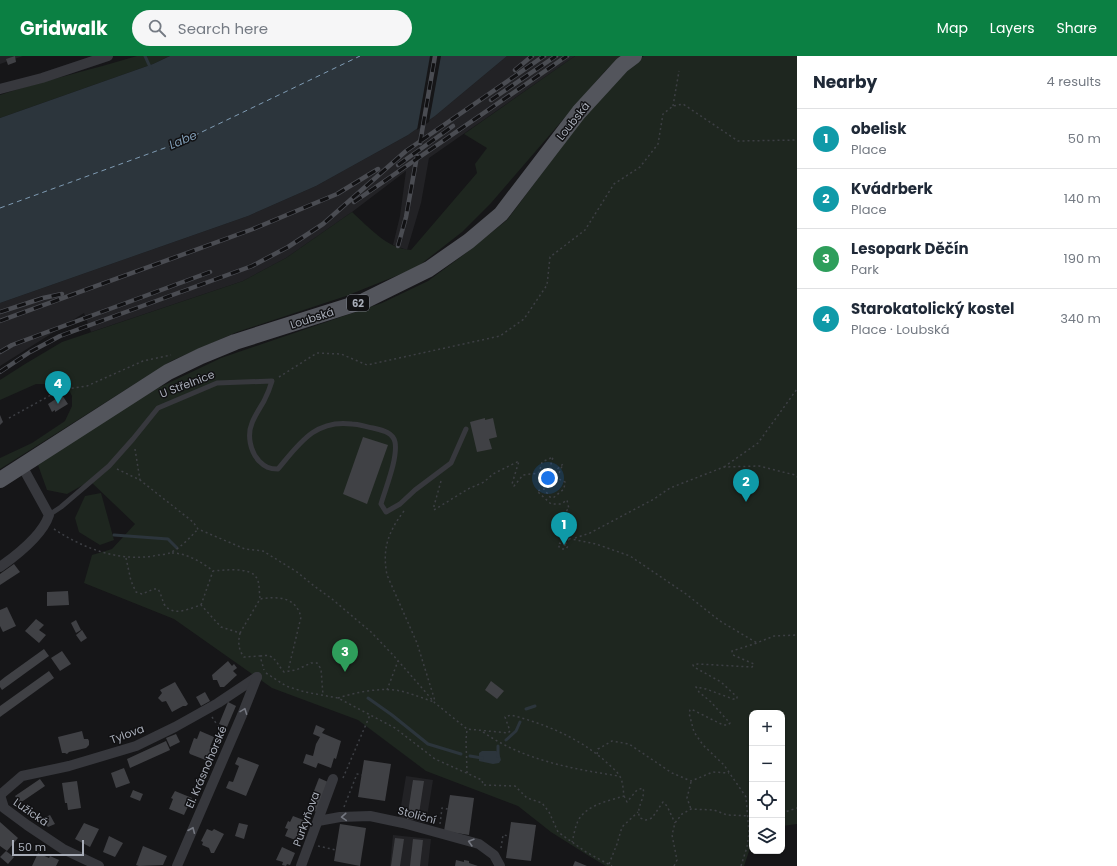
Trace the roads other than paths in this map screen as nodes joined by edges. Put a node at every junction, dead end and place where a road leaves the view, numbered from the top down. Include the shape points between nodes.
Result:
1 (108, 56) edge
2 (634, 56) edge
3 (0, 89) edge
4 (466, 430) dead end
5 (22, 466) junction
6 (0, 480) edge
7 (48, 519) junction
8 (0, 567) edge
9 (257, 677) joint
10 (332, 782) road end
11 (0, 795) edge
12 (318, 821) junction
13 (498, 863) edge
14 (99, 866) edge
15 (177, 866) edge
16 (301, 866) edge

1 - 3 street
2 - 5 main road, Loubská / 62 via 622,65 580,112 501,214 469,241 429,269 364,301 235,342 201,356 168,372
4 - 7 lane, U Střelnice via 451,463 400,504 386,512 381,504 396,452 395,439 390,433 351,423 330,424 313,431 278,469 271,469 257,459 251,447 250,434 252,423 272,381 217,383 158,408 109,466
5 - 6 main road, Loubská / 62
5 - 7 street
7 - 8 street, U Střelnice via 13,558
9 - 11 street, Tylova via 207,709 136,746 69,766 22,776
15 -> 9 street, El. Krásnohorské
10 - 12 street, Purkyňova
11 - 14 street, Lužická via 4,808 27,825 63,849
13 -> 12 street, Stoliční via 494,855 479,844 403,823 370,816
12 - 16 street, Purkyňova

